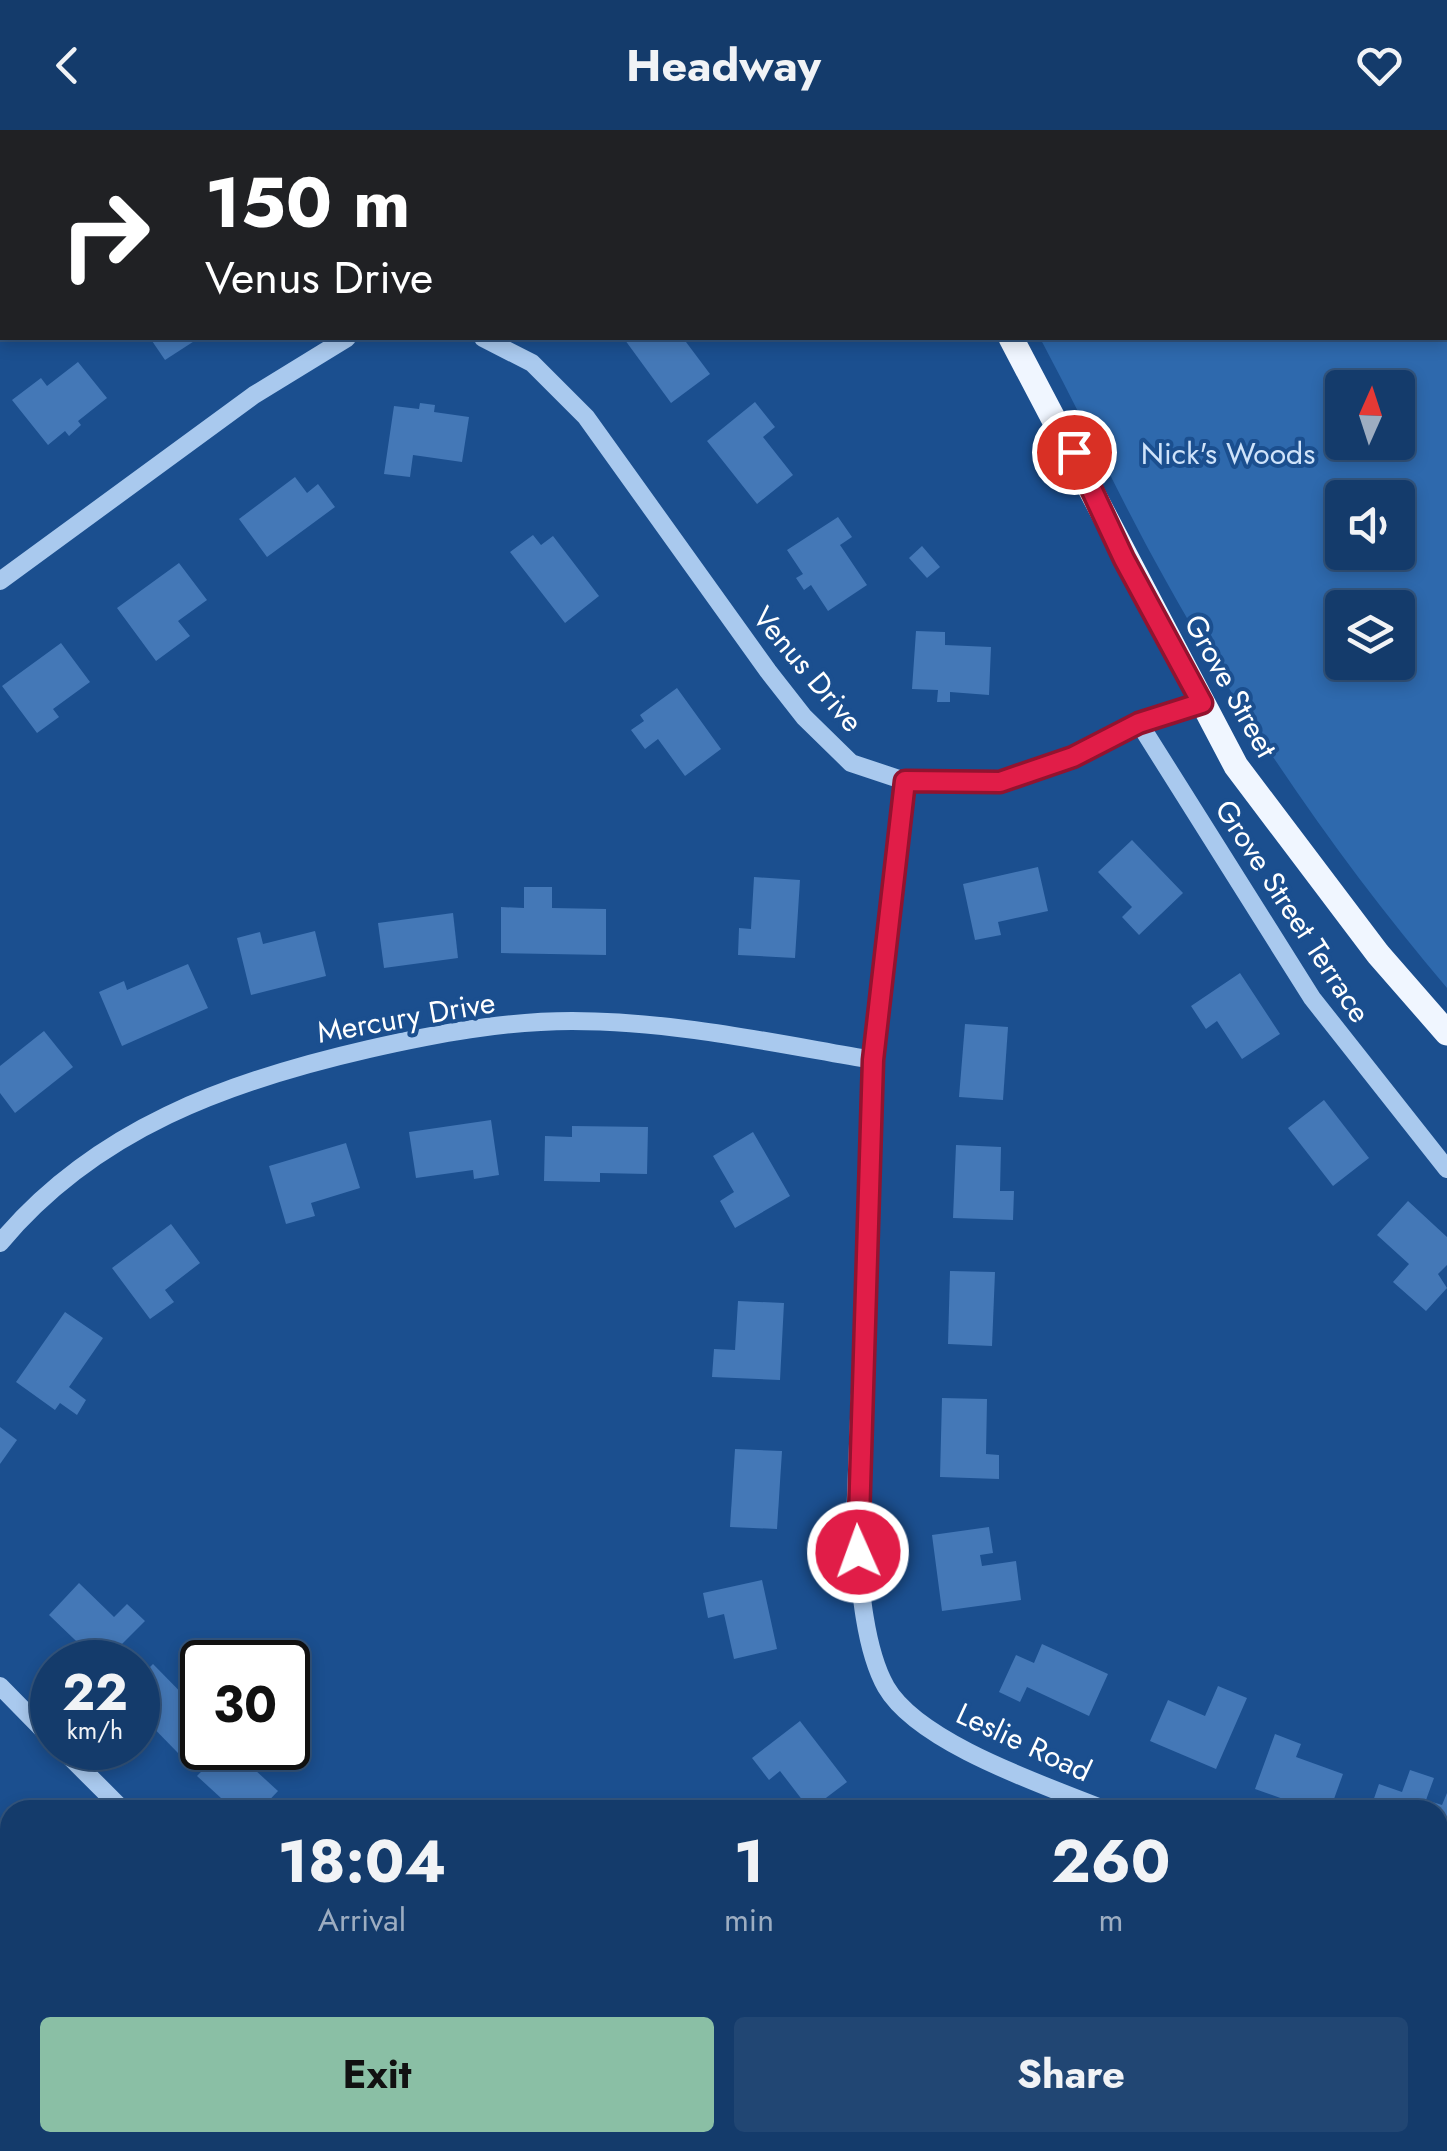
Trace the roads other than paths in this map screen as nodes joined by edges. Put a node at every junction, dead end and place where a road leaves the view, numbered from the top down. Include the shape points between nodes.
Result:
1 (344, 340) edge
2 (487, 340) edge
3 (1012, 340) edge
4 (0, 581) edge
5 (1202, 703) junction
6 (1139, 723) junction
7 (905, 781) junction
8 (1447, 1033) edge
9 (873, 1060) junction
10 (1447, 1170) edge
11 (0, 1243) edge
12 (0, 1686) edge
13 (30, 1717) edge
14 (83, 1770) edge
15 (113, 1800) edge
16 (1082, 1800) edge

1 - 4 street via 254,395
2 - 7 street, Venus Drive via 532,363 586,417 804,717 852,763
3 - 5 main road, Grove Street
5 - 6 street, Venus Drive
5 - 8 main road, Grove Street via 1281,830
6 - 7 street, Venus Drive via 1073,757 1000,782
6 - 10 street, Grove Street Terrace via 1312,998
7 - 9 street, Leslie Road
9 - 11 street, Mercury Drive via 672,1026 570,1021 466,1029 388,1044 238,1083 168,1111 79,1168
9 - 16 street, Leslie Road via 855,1521 874,1649 886,1688 912,1714 961,1749
12 - 13 street
14 - 15 street

